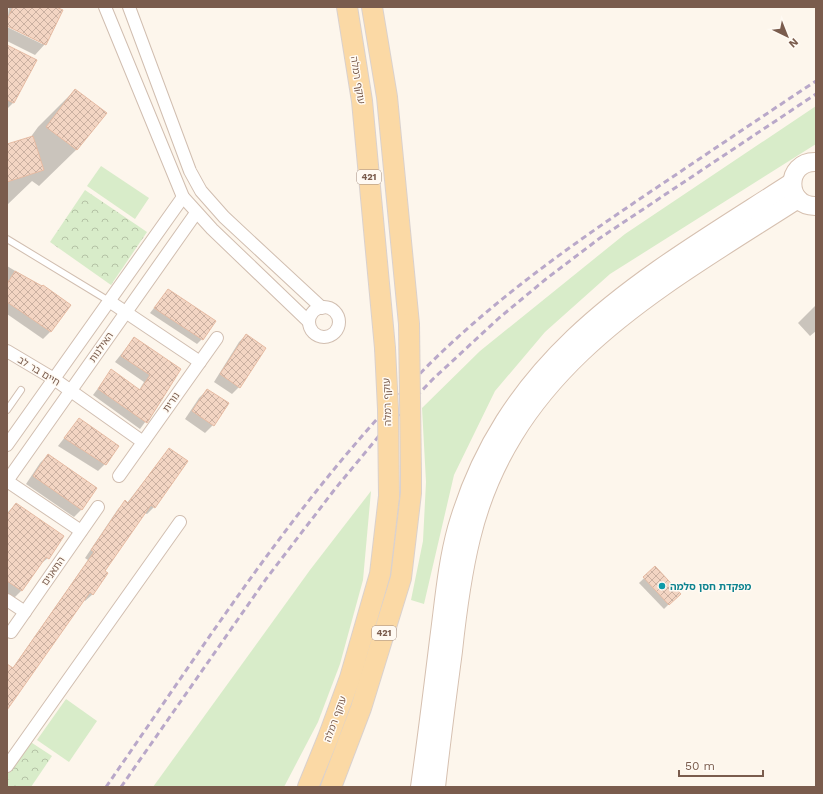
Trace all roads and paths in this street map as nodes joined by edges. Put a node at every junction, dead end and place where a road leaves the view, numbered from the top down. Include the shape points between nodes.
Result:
1 (105, 7) edge
2 (129, 7) edge
3 (347, 7) edge
4 (372, 7) edge
5 (816, 162) edge
6 (795, 191) junction
7 (183, 197) junction
8 (816, 206) edge
9 (196, 213) junction
10 (7, 239) edge
11 (109, 301) junction
12 (322, 308) junction
13 (126, 312) junction
14 (309, 322) junction
15 (217, 338) dead end
16 (7, 351) edge
17 (200, 362) junction
18 (54, 379) junction
19 (21, 390) dead end
20 (71, 391) junction
21 (7, 410) edge
22 (143, 442) junction
23 (7, 445) edge
24 (118, 476) dead end
25 (7, 481) edge
26 (98, 507) dead end
27 (180, 522) dead end
28 (81, 531) junction
29 (7, 600) edge
30 (25, 612) junction
31 (11, 632) dead end
32 (7, 766) edge
33 (308, 787) edge
34 (331, 787) edge
35 (420, 787) edge
36 (436, 787) edge

1 - 7 street
2 - 12 street via 190,171 201,191 224,217
3 - 33 main road, עוקף רמלה / 421, bridge via 362,101 385,348 389,496 380,574 350,678
4 - 34 main road, עוקף רמלה / 421, bridge via 387,97 409,324 411,493 401,578 361,708
5 - 6 main road via 806,163 799,168
6 - 8 main road via 809,205
6 - 35 main road via 671,261 625,294 584,328 548,363 518,399 493,439 472,482 457,529 446,580
6 - 36 main road via 629,310 590,343 556,377 527,412 504,450 485,491 469,544 460,588
7 - 9 street
7 - 11 street, האילנות
9 - 13 street, האילנות
9 - 14 street
10 - 11 lane
11 - 13 street
11 - 18 street, האילנות
12 - 14 street via 313,313
12 - 14 street via 331,309 337,316 338,326 333,334 324,337 315,334
13 - 17 street
13 - 20 street, האילנות
15 - 17 street, נורית
16 - 18 street, חיים בר לב
17 - 22 street, נורית
18 - 20 street, חיים בר לב
18 - 23 street, האילנות
19 - 21 lane
20 - 22 street
20 - 25 street, האילנות
22 - 24 street, נורית
25 - 28 street
26 - 28 street, התאנים
27 - 32 street
28 - 30 street, התאנים
29 - 30 street
30 - 31 street, התאנים

